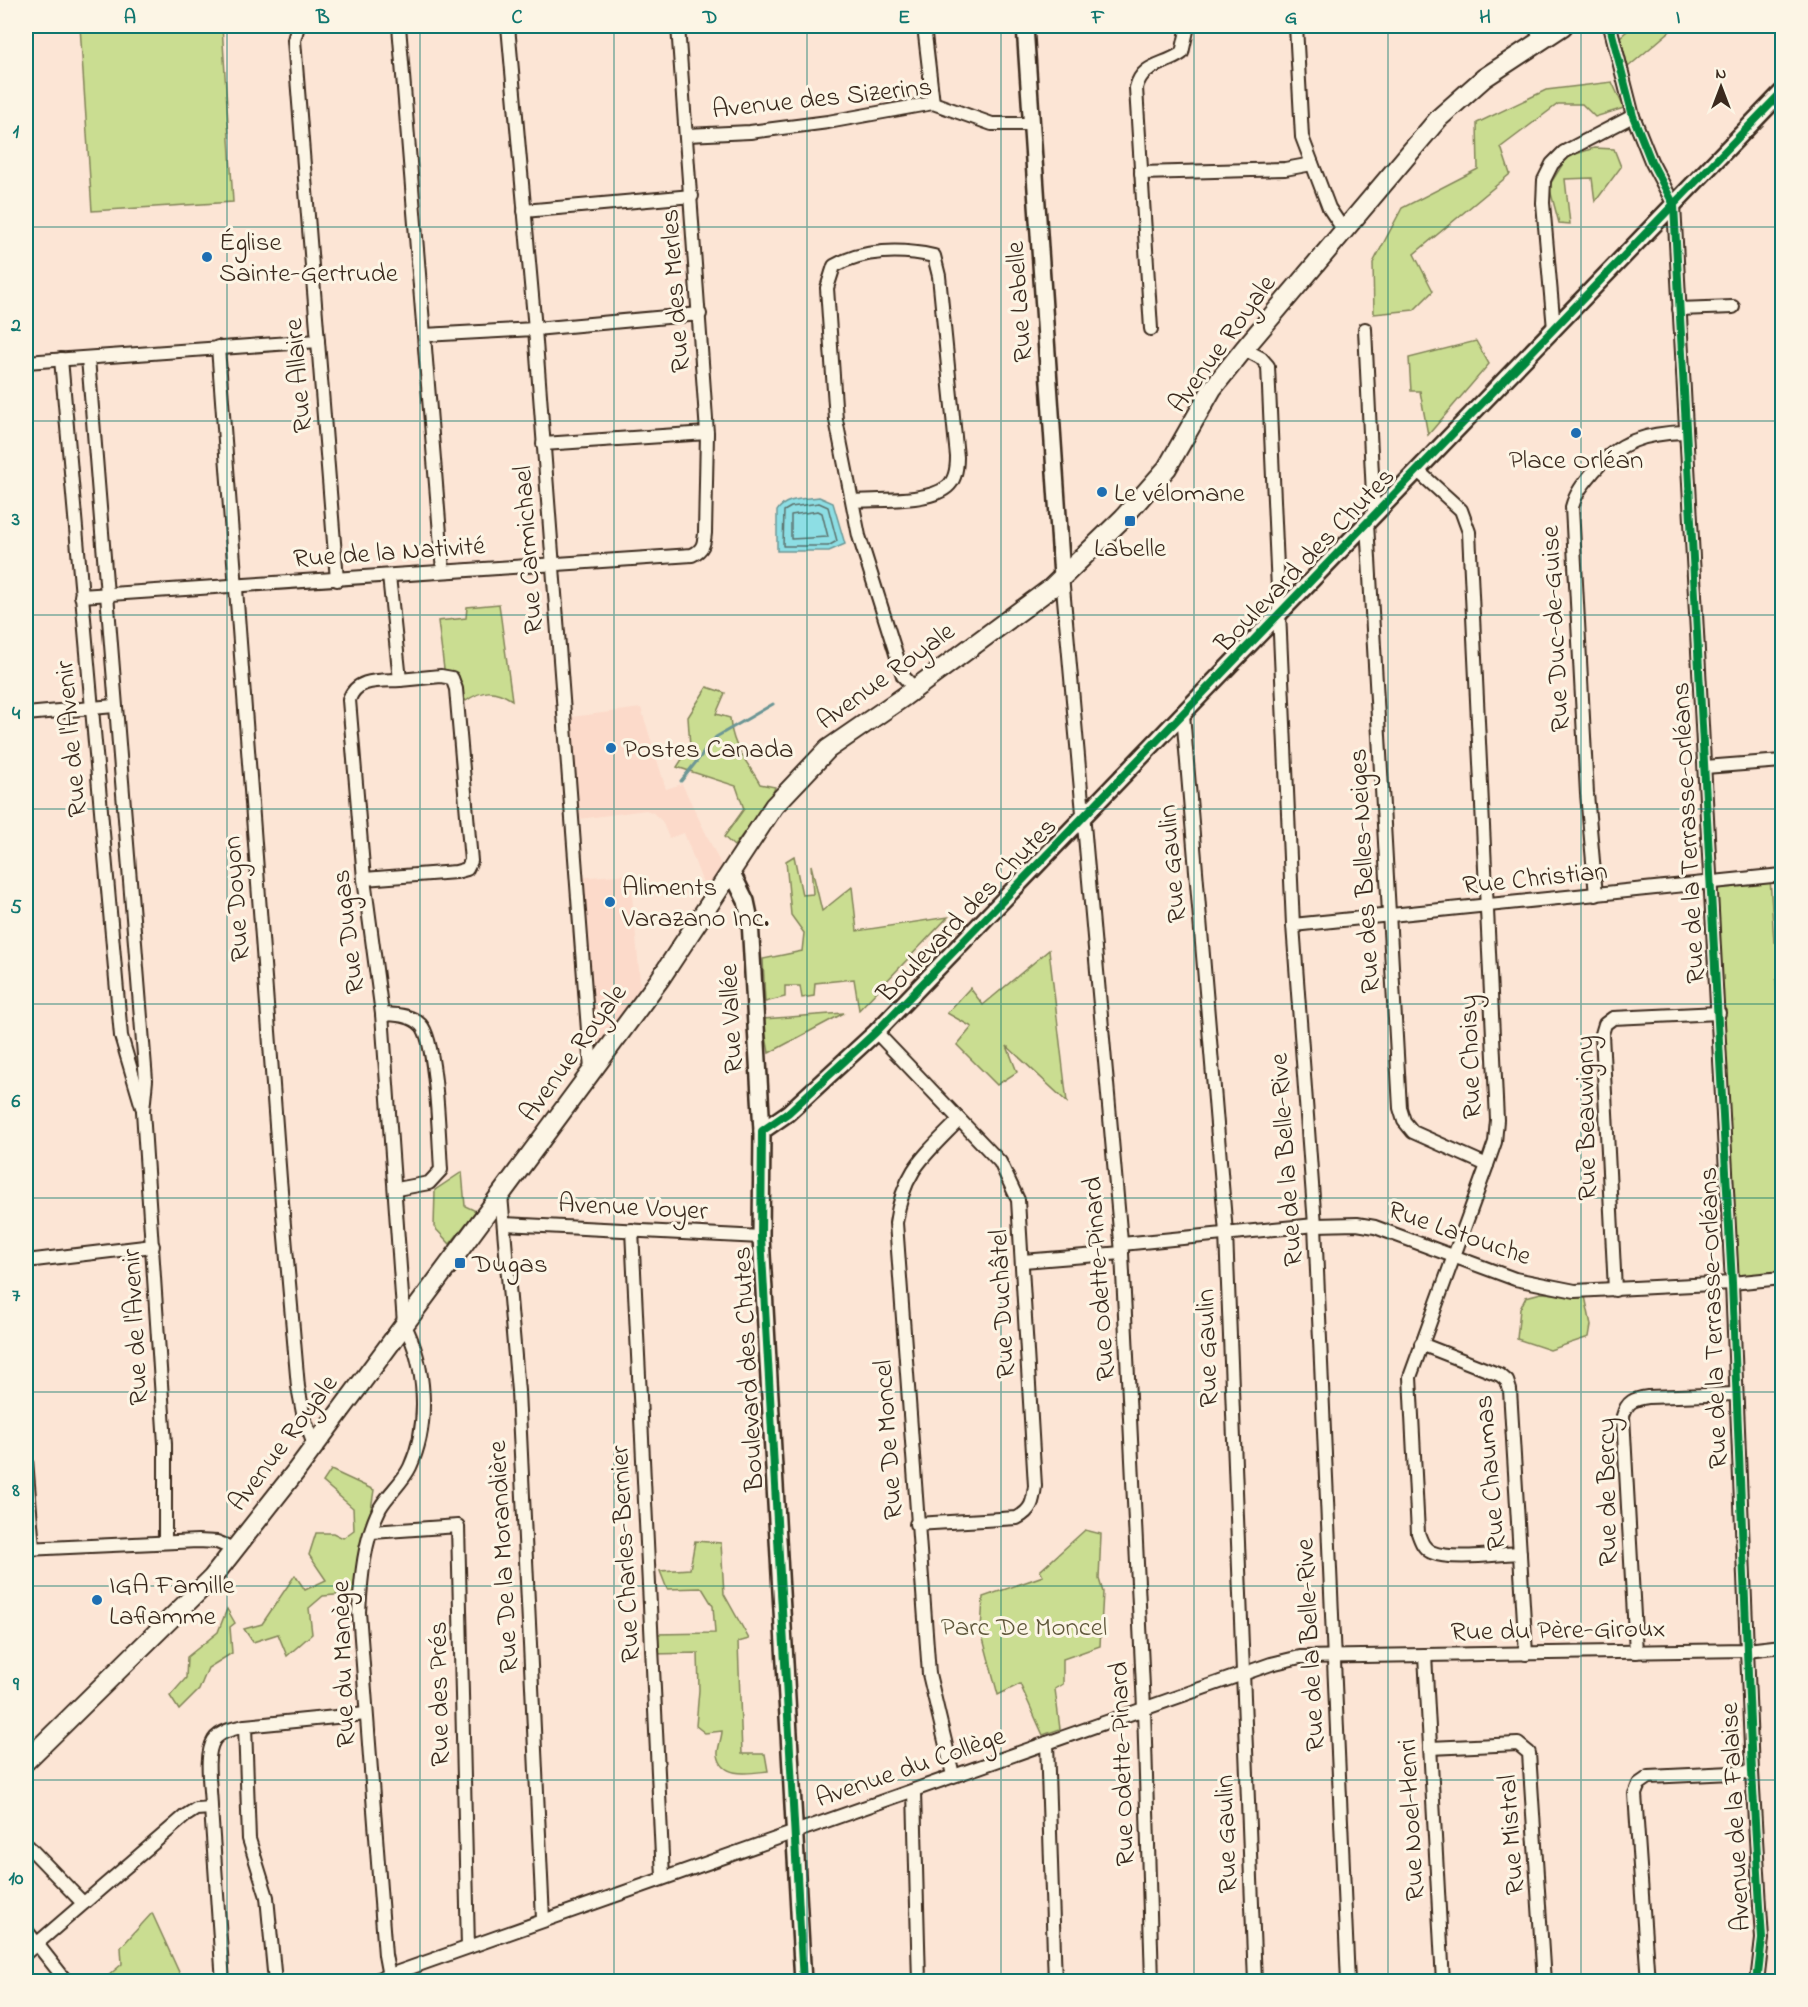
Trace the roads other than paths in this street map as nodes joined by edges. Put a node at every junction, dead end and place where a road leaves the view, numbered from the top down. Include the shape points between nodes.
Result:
1 (298, 26) edge
2 (399, 26) edge
3 (508, 26) edge
4 (678, 26) edge
5 (924, 26) edge
6 (1025, 26) edge
7 (1188, 26) edge
8 (1296, 26) edge
9 (1563, 26) edge
10 (1610, 26) edge
11 (1538, 32) edge
12 (1782, 92) edge
13 (933, 104) junction
14 (1633, 116) junction
15 (1032, 124) junction
16 (687, 135) junction
17 (1312, 164) junction
18 (1141, 173) junction
19 (692, 196) junction
20 (1674, 205) junction
21 (524, 211) junction
22 (1343, 229) junction
23 (1733, 307) dead end
24 (1679, 309) junction
25 (700, 314) junction
26 (535, 329) junction
27 (1151, 329) dead end
28 (1365, 329) dead end
29 (1554, 329) junction
30 (424, 335) junction
31 (318, 342) junction
32 (218, 347) junction
33 (1244, 349) junction
34 (88, 358) junction
35 (61, 359) junction
36 (26, 362) edge
37 (1685, 432) junction
38 (707, 433) junction
39 (543, 444) junction
40 (1418, 471) junction
41 (852, 501) junction
42 (1370, 519) junction
43 (700, 552) joint
44 (553, 563) junction
45 (443, 571) junction
46 (389, 576) junction
47 (1062, 576) junction
48 (337, 580) junction
49 (237, 585) junction
50 (107, 594) junction
51 (81, 596) junction
52 (1278, 616) junction
53 (400, 680) junction
54 (915, 689) junction
55 (114, 706) junction
56 (92, 708) junction
57 (26, 714) edge
58 (1183, 714) junction
59 (1782, 761) edge
60 (1705, 767) junction
61 (1082, 819) junction
62 (731, 871) junction
63 (1782, 875) edge
64 (364, 879) junction
65 (1710, 884) junction
66 (1596, 895) junction
67 (1487, 906) junction
68 (1389, 915) junction
69 (1293, 925) junction
70 (1719, 1013) junction
71 (382, 1014) junction
72 (876, 1032) junction
73 (591, 1070) junction
74 (143, 1111) junction
75 (959, 1120) junction
76 (762, 1131) junction
77 (1487, 1165) junction
78 (397, 1189) junction
79 (501, 1195) junction
80 (504, 1224) junction
81 (1315, 1225) junction
82 (632, 1230) junction
83 (1226, 1233) junction
84 (761, 1237) junction
85 (153, 1246) junction
86 (1122, 1248) junction
87 (1452, 1256) junction
88 (26, 1261) edge
89 (1023, 1261) junction
90 (1782, 1278) edge
91 (1732, 1283) junction
92 (1615, 1290) junction
93 (404, 1324) junction
94 (1421, 1344) junction
95 (1736, 1394) junction
96 (314, 1445) junction
97 (26, 1460) edge
98 (916, 1524) junction
99 (372, 1532) junction
100 (165, 1541) junction
101 (29, 1549) edge
102 (234, 1549) junction
103 (1520, 1553) junction
104 (1782, 1646) edge
105 (1748, 1650) junction
106 (1636, 1652) junction
107 (1526, 1654) junction
108 (1425, 1655) junction
109 (1334, 1657) junction
110 (1243, 1673) junction
111 (1144, 1708) junction
112 (366, 1714) junction
113 (245, 1726) junction
114 (1047, 1743) junction
115 (1430, 1748) junction
116 (26, 1761) edge
117 (1752, 1772) junction
118 (953, 1775) junction
119 (914, 1791) junction
120 (211, 1808) junction
121 (794, 1832) junction
122 (26, 1844) edge
123 (663, 1877) junction
124 (82, 1902) junction
125 (543, 1919) junction
126 (26, 1930) edge
127 (37, 1945) junction
128 (468, 1947) junction
129 (26, 1953) edge
130 (389, 1979) edge
131 (67, 1982) edge
132 (223, 1982) edge
133 (275, 1982) edge
134 (370, 1982) edge
135 (803, 1982) edge
136 (919, 1982) edge
137 (1055, 1982) edge
138 (1152, 1982) edge
139 (1255, 1982) edge
140 (1348, 1982) edge
141 (1443, 1982) edge
142 (1544, 1982) edge
143 (1648, 1982) edge
144 (1757, 1982) edge

1 - 31 street, Rue Allaire via 294,40
2 - 30 street
3 - 21 street, Rue Carmichael
4 - 16 street, Rue des Merles
5 - 13 street
6 - 15 street, Rue Labelle
7 - 18 street via 1182,53 1147,68 1139,76 1136,88
8 - 17 street via 1302,137
9 - 11 main road, Avenue Royale
10 - 14 street, Rue de la Terrasse-Orléans
11 - 22 main road, Avenue Royale via 1438,118
12 - 20 street, Boulevard des Chutes
13 - 15 street, Avenue des Sizerins via 992,124
13 - 16 street, Avenue des Sizerins via 750,132
14 - 20 street, Rue de la Terrasse-Orléans
14 - 29 street via 1564,152 1544,180
15 - 47 street, Rue Labelle
16 - 19 street, Rue des Merles
17 - 18 street via 1286,169
17 - 22 street via 1329,208
18 - 27 street
19 - 21 street
19 - 25 street, Rue des Merles
20 - 24 street, Rue de la Terrasse-Orléans
20 - 29 street, Boulevard des Chutes
21 - 26 street, Rue Carmichael
22 - 33 main road, Avenue Royale
23 - 24 street
24 - 37 street, Rue de la Terrasse-Orléans
25 - 26 street
25 - 38 street, Rue des Merles
26 - 30 street
26 - 39 street, Rue Carmichael
28 - 42 street, Rue des Belles-Neiges
29 - 40 street, Boulevard des Chutes
30 - 45 street
31 - 32 street
31 - 48 street, Rue Allaire
32 - 34 street
32 - 49 street, Rue Doyon
33 - 47 main road, Avenue Royale via 1212,389 1167,468 1123,518
33 - 52 street, Rue de la Belle-Rive via 1268,366
34 - 35 street
34 - 50 street, Rue de l'Avenir
35 - 36 street
35 - 51 street, Rue de l'Avenir
37 - 60 street, Rue de la Terrasse-Orléans
37 - 66 street, Rue Duc-de-Guise via 1661,432 1622,444 1582,485 1572,507 1586,782
38 - 39 street
38 - 43 street, Rue des Merles via 705,533
39 - 44 street, Rue Carmichael
40 - 42 street, Boulevard des Chutes
40 - 67 street, Rue Choisy via 1461,510 1469,532
41 - 41 street via 836,420 827,288 834,266 851,257 910,251 934,256 956,472 948,486 929,496
41 - 54 street via 859,536 903,676
42 - 52 street, Boulevard des Chutes
42 - 68 street, Rue des Belles-Neiges
43 - 44 street, Rue de la Nativité
44 - 45 street, Rue de la Nativité
44 - 73 street, Rue Carmichael
45 - 46 street, Rue de la Nativité
46 - 48 street, Rue de la Nativité
46 - 53 street
47 - 54 main road, Avenue Royale
47 - 61 street, Rue Odette-Pinard
48 - 49 street, Rue de la Nativité
49 - 50 street, Rue de la Nativité
49 - 96 street, Rue Doyon via 279,1179 298,1387
50 - 51 street, Rue de la Nativité
50 - 55 street, Rue de l'Avenir
51 - 56 street, Rue de l'Avenir
52 - 58 street, Boulevard des Chutes
52 - 69 street, Rue de la Belle-Rive
53 - 64 street, Rue Dugas via 361,683 352,690 349,700
53 - 64 street via 441,676 452,678 456,688 471,861 466,869 456,872
54 - 62 main road, Avenue Royale via 828,749 774,806
55 - 56 street
55 - 74 street, Rue de l'Avenir via 146,1080
56 - 57 street
56 - 74 street, Rue de l'Avenir via 121,1036
58 - 61 street, Boulevard des Chutes
58 - 83 street, Rue Gaulin
59 - 60 street
60 - 65 street, Rue de la Terrasse-Orléans
61 - 72 street, Boulevard des Chutes
61 - 86 street, Rue Odette-Pinard
62 - 73 main road, Avenue Royale via 660,979
62 - 76 street, Rue Vallée via 746,901 750,920
63 - 65 street, Rue Christian
64 - 71 street, Rue Dugas
65 - 66 street, Rue Christian
65 - 70 street, Rue de la Terrasse-Orléans
66 - 67 street, Rue Christian
67 - 68 street, Rue Christian
67 - 77 street, Rue Choisy via 1497,1120
68 - 69 street, Rue Christian
68 - 77 street, Rue des Belles-Neiges via 1400,1108 1404,1121 1413,1132
69 - 81 street, Rue de la Belle-Rive
70 - 91 street, Rue de la Terrasse-Orléans
70 - 92 street, Rue Beauvigny via 1613,1018 1605,1024 1602,1034
71 - 78 street, Rue Dugas
71 - 78 street via 412,1018 423,1026 430,1040 437,1117 441,1170 429,1183
72 - 75 street, Rue Duchâtel
72 - 76 street, Boulevard des Chutes via 788,1113
73 - 79 main road, Avenue Royale
74 - 85 street, Rue de l'Avenir
75 - 89 street, Rue Duchâtel via 1000,1161 1010,1180 1018,1200
75 - 98 street, Rue De Moncel via 908,1176 899,1197 896,1223
76 - 84 street, Boulevard des Chutes
77 - 87 street, Rue Choisy
78 - 93 street, Rue Dugas
79 - 80 street, Rue De la Morandière
79 - 93 main road, Avenue Royale
80 - 82 street, Avenue Voyer
80 - 125 street, Rue De la Morandière via 518,1391
81 - 83 street, Rue Latouche
81 - 87 street, Rue Latouche via 1374,1227
81 - 109 street, Rue de la Belle-Rive
82 - 84 street, Avenue Voyer
82 - 123 street, Rue Charles-Bernier
83 - 86 street, Rue Latouche
83 - 110 street, Rue Gaulin
84 - 121 street, Boulevard des Chutes
85 - 88 street
85 - 100 street, Rue de l'Avenir via 165,1444
86 - 89 street, Rue Latouche
86 - 111 street, Rue Odette-Pinard
87 - 92 street, Rue Latouche via 1549,1287
87 - 94 street, Rue Choisy
89 - 98 street, Rue Duchâtel via 1034,1502 1029,1512 1017,1518
90 - 91 street, Rue Latouche
91 - 92 street, Rue Latouche
91 - 95 street, Rue de la Terrasse-Orléans
93 - 96 main road, Avenue Royale
93 - 99 street, Rue du Manège via 420,1361 417,1447 409,1468 380,1509
94 - 103 street, Rue Chaumas via 1507,1381
94 - 103 street, Rue Choisy via 1409,1387 1418,1533 1422,1544 1443,1555
95 - 105 street, Rue de la Terrasse-Orléans
95 - 106 street, Rue de Bercy via 1648,1397 1626,1405 1623,1416
96 - 102 main road, Avenue Royale
97 - 101 street
98 - 118 street, Rue De Moncel via 929,1674
99 - 112 street, Rue du Manège via 362,1574 360,1612
99 - 128 street, Rue des Prés via 458,1526
100 - 101 street
100 - 102 street via 217,1542
102 - 116 main road, Avenue Royale via 212,1578
103 - 107 street, Rue Chaumas
104 - 105 street, Rue du Père-Giroux
105 - 106 street, Rue du Père-Giroux
105 - 117 street, Avenue de la Falaise
106 - 107 street, Rue du Père-Giroux
107 - 108 street, Rue du Père-Giroux
108 - 109 street, Rue du Père-Giroux
108 - 115 street, Rue Noel-Henri
109 - 110 street, Avenue du Collège via 1300,1657
109 - 140 street, Rue de la Belle-Rive
110 - 111 street, Avenue du Collège
110 - 139 street, Rue Gaulin
111 - 114 street, Avenue du Collège
111 - 138 street, Rue Odette-Pinard
112 - 113 street
112 - 130 street, Rue du Manège
113 - 120 street via 215,1739 210,1752
113 - 133 street via 249,1839 267,1898
114 - 118 street, Avenue du Collège
114 - 137 street
115 - 141 street, Rue Noel-Henri
115 - 142 street, Rue Mistral via 1518,1744 1529,1753
117 - 143 street via 1649,1777 1639,1784 1635,1794
117 - 144 street, Avenue de la Falaise via 1762,1939
118 - 119 street, Avenue du Collège
119 - 121 street, Avenue du Collège
119 - 136 street
120 - 124 street via 196,1809 185,1816
120 - 132 street
121 - 123 street, Avenue du Collège
121 - 135 street, Boulevard des Chutes
122 - 124 street
123 - 125 street, Avenue du Collège
124 - 127 street
125 - 128 street, Avenue du Collège
126 - 127 street
127 - 129 street
127 - 131 street
128 - 130 street, Avenue du Collège
130 - 134 street, Avenue du Collège

